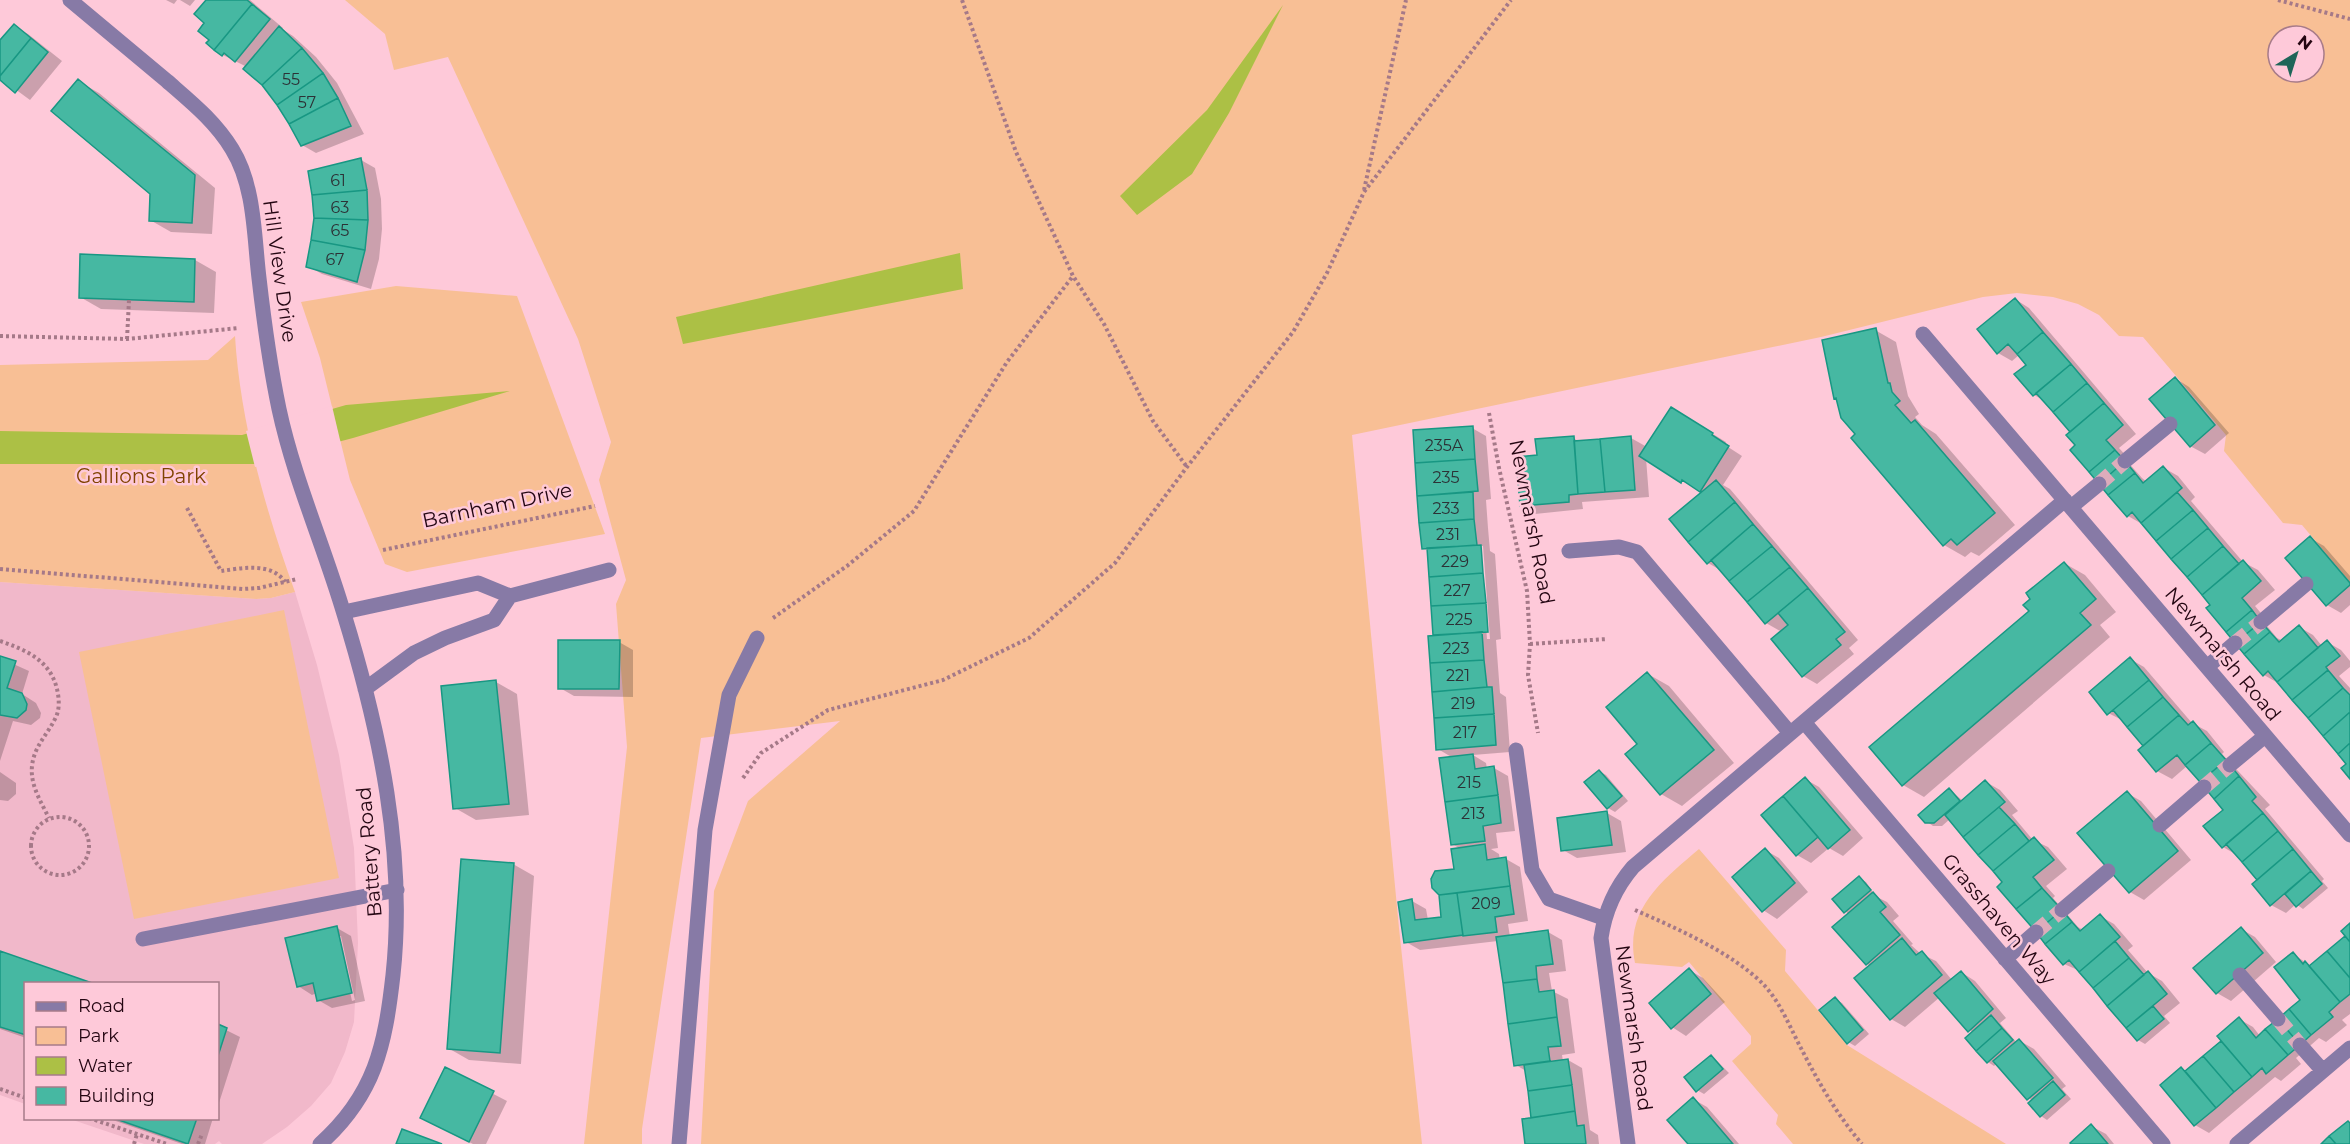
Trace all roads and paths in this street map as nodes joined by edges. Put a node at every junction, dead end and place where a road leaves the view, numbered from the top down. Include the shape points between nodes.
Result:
1 (70, 0) edge
2 (963, 0) edge
3 (1406, 0) edge
4 (1511, 0) edge
5 (2278, 0) edge
6 (2350, 19) edge
7 (1364, 192) junction
8 (1073, 276) junction
9 (129, 300) dead end
10 (233, 328) dead end
11 (1923, 334) dead end
12 (0, 336) edge
13 (127, 339) junction
14 (1489, 413) dead end
15 (2170, 424) dead end
16 (2125, 461) tunnel mouth
17 (1187, 467) junction
18 (2098, 484) tunnel mouth
19 (2068, 503) junction
20 (595, 506) dead end
21 (187, 508) dead end
22 (383, 550) dead end
23 (1569, 551) dead end
24 (0, 569) edge
25 (609, 570) dead end
26 (297, 579) dead end
27 (283, 583) junction
28 (2306, 584) dead end
29 (510, 596) junction
30 (344, 612) junction
31 (2261, 622) tunnel mouth
32 (756, 638) joint
33 (1607, 639) dead end
34 (0, 641) edge
35 (2235, 643) tunnel mouth
36 (1530, 644) junction
37 (2207, 667) junction
38 (365, 689) junction
39 (1804, 722) junction
40 (1790, 733) junction
41 (2265, 736) junction
42 (1538, 737) dead end
43 (1516, 750) dead end
44 (2230, 765) tunnel mouth
45 (740, 782) dead end
46 (2204, 788) tunnel mouth
47 (49, 818) junction
48 (2160, 825) dead end
49 (2347, 827) edge
50 (2108, 871) dead end
51 (397, 890) junction
52 (2062, 910) tunnel mouth
53 (1645, 914) dead end
54 (1603, 918) junction
55 (2036, 932) tunnel mouth
56 (143, 939) dead end
57 (2005, 959) junction
58 (2240, 975) dead end
59 (2278, 1019) tunnel mouth
60 (2300, 1045) tunnel mouth
61 (2350, 1048) edge
62 (2323, 1071) junction
63 (0, 1089) edge
64 (24, 1097) edge
65 (92, 1120) edge
66 (137, 1134) junction
67 (202, 1134) dead end
68 (2255, 1138) edge
69 (134, 1144) edge
70 (167, 1144) edge
71 (198, 1144) edge
72 (320, 1144) edge
73 (679, 1144) edge
74 (1628, 1144) edge
75 (1862, 1144) edge
76 (2163, 1144) edge
77 (2237, 1144) edge

1 - 30 street, Hill View Drive via 211,120 234,151 249,198 264,324 280,412
2 - 8 path via 1016,152
3 - 7 path
4 - 7 path
5 - 6 path
7 - 17 path via 1327,273 1293,332
8 - 17 path via 1104,324 1153,421
8 - 32 path via 1007,362 915,511 847,566 773,617
9 - 13 path
10 - 13 path
11 - 19 street, Newmarsh Road
12 - 13 path
14 - 36 path, Newmarsh Road via 1527,591
15 - 16 street
17 - 45 path via 1115,563 1029,638 943,680 828,710 761,753
18 - 19 street
19 - 37 street, Newmarsh Road
19 - 39 street, Newmarsh Road
20 - 22 path, Barnham Drive
21 - 27 path via 221,570 263,569 280,575
23 - 40 street, Newmarsh Road via 1619,547 1637,552
24 - 27 path via 243,589
25 - 29 street
26 - 27 path
28 - 31 street
29 - 30 street via 478,583
29 - 38 street via 494,620 414,653
30 - 38 street, Battery Road
32 - 73 street via 729,695 705,830
33 - 36 path
34 - 47 path via 37,657 50,670 56,684 57,715 36,748 32,767 33,784
35 - 37 street
36 - 42 path, Newmarsh Road via 1528,675
37 - 41 street, Newmarsh Road
38 - 51 street, Battery Road via 383,768
39 - 40 street, Newmarsh Road
39 - 57 street, Grasshaven Way
40 - 54 street, Newmarsh Road via 1634,867 1621,881
41 - 44 street
41 - 49 street, Newmarsh Road
43 - 54 street via 1532,870 1549,899
46 - 48 street
47 - 47 path via 74,819 89,838 90,851 76,871 52,875 34,860 30,848 33,835
50 - 52 street
51 - 56 street
51 - 72 street, Battery Road via 395,955 382,1048 365,1089 337,1129
53 - 75 path via 1723,954 1766,987 1823,1091
54 - 74 street, Newmarsh Road via 1603,963
55 - 57 street
57 - 76 street, Grasshaven Way
58 - 59 street
60 - 62 street
61 - 62 street
62 - 68 street
63 - 64 path
65 - 66 path
66 - 69 path
66 - 70 path
67 - 71 path
68 - 77 street

